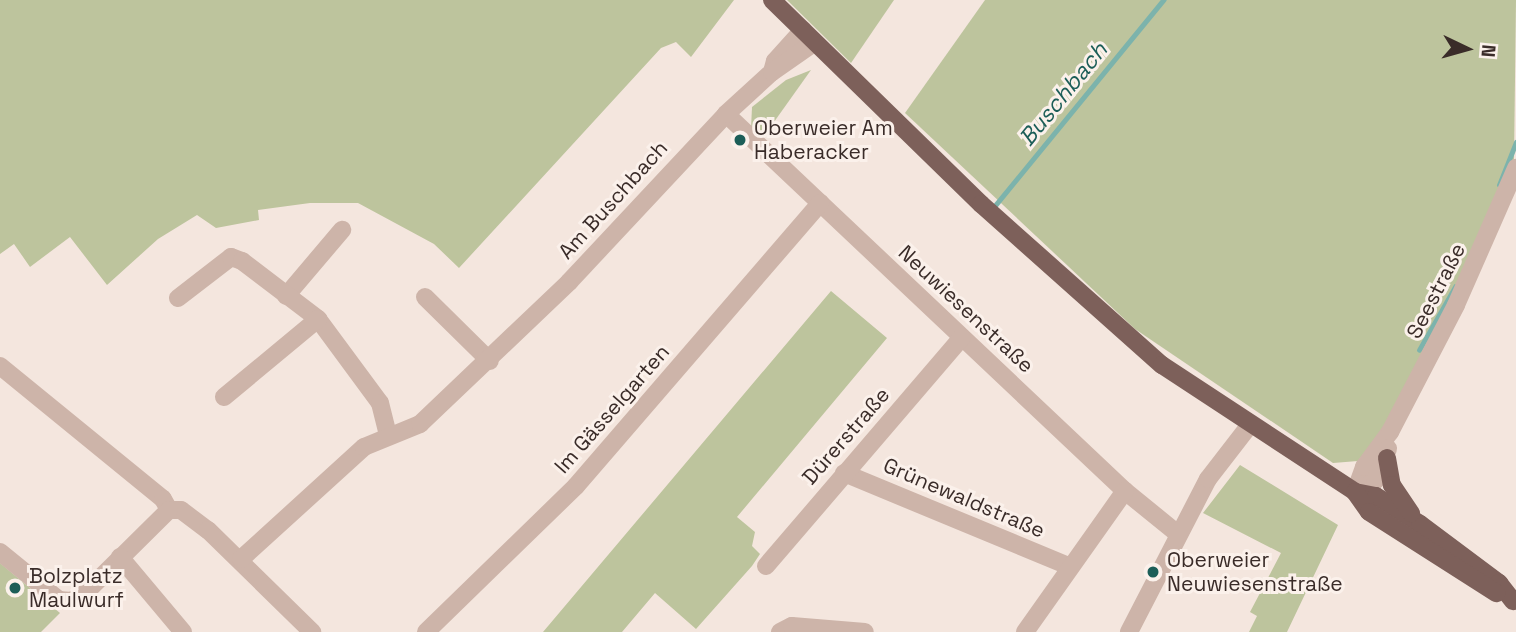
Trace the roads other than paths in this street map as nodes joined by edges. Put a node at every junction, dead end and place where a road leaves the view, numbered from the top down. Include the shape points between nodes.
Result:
1 (772, 0) edge
2 (809, 36) junction
3 (726, 114) junction
4 (1516, 168) edge
5 (820, 203) junction
6 (342, 230) dead end
7 (286, 296) junction
8 (425, 297) dead end
9 (178, 298) dead end
10 (318, 319) junction
11 (962, 337) junction
12 (489, 361) junction
13 (0, 366) edge
14 (224, 397) dead end
15 (1249, 426) junction
16 (1390, 432) junction
17 (388, 435) junction
18 (1387, 457) junction
19 (844, 472) junction
20 (1125, 491) junction
21 (1355, 492) junction
22 (169, 510) junction
23 (1420, 524) junction
24 (1178, 534) junction
25 (0, 552) edge
26 (120, 557) junction
27 (241, 559) junction
28 (766, 566) dead end
29 (1068, 566) junction
30 (1514, 602) edge
31 (183, 632) edge
32 (312, 632) edge
33 (426, 632) edge
34 (780, 632) edge
35 (865, 632) edge
36 (1025, 632) edge
37 (1129, 632) edge

1 - 2 main road
2 - 3 street, Am Buschbach via 775,61 772,72
2 - 15 main road via 981,204 1115,326
3 - 5 street, Neuwiesenstraße
3 - 12 street, Am Buschbach
4 - 16 street, Seestraße via 1481,254
5 - 11 street, Neuwiesenstraße
5 - 33 street, Im Gässelgarten via 576,486
6 - 7 street
7 - 9 street via 231,257
7 - 10 street
8 - 12 street
10 - 14 street
10 - 17 street via 380,403
11 - 19 street, Dürerstraße
11 - 20 street, Neuwiesenstraße
12 - 17 street, Am Buschbach via 420,424
13 - 22 street via 163,499
15 - 21 main road
15 - 24 street via 1209,480
16 - 18 street, Seestraße
16 - 21 street, Seestraße via 1364,467
17 - 27 street, Am Buschbach via 363,447
18 - 21 street, Seestraße via 1375,481
18 - 23 main road via 1392,485
19 - 28 street, Dürerstraße
19 - 29 street, Grünewaldstraße
20 - 24 street, Neuwiesenstraße
20 - 29 street
21 - 23 main road via 1376,496
21 - 30 main road via 1369,512
22 - 26 street
22 - 27 street via 181,510
23 - 30 main road via 1499,583
24 - 37 street
25 - 26 street via 59,600 71,601 83,595
26 - 31 street
27 - 32 street
29 - 36 street
34 - 35 street via 802,626

